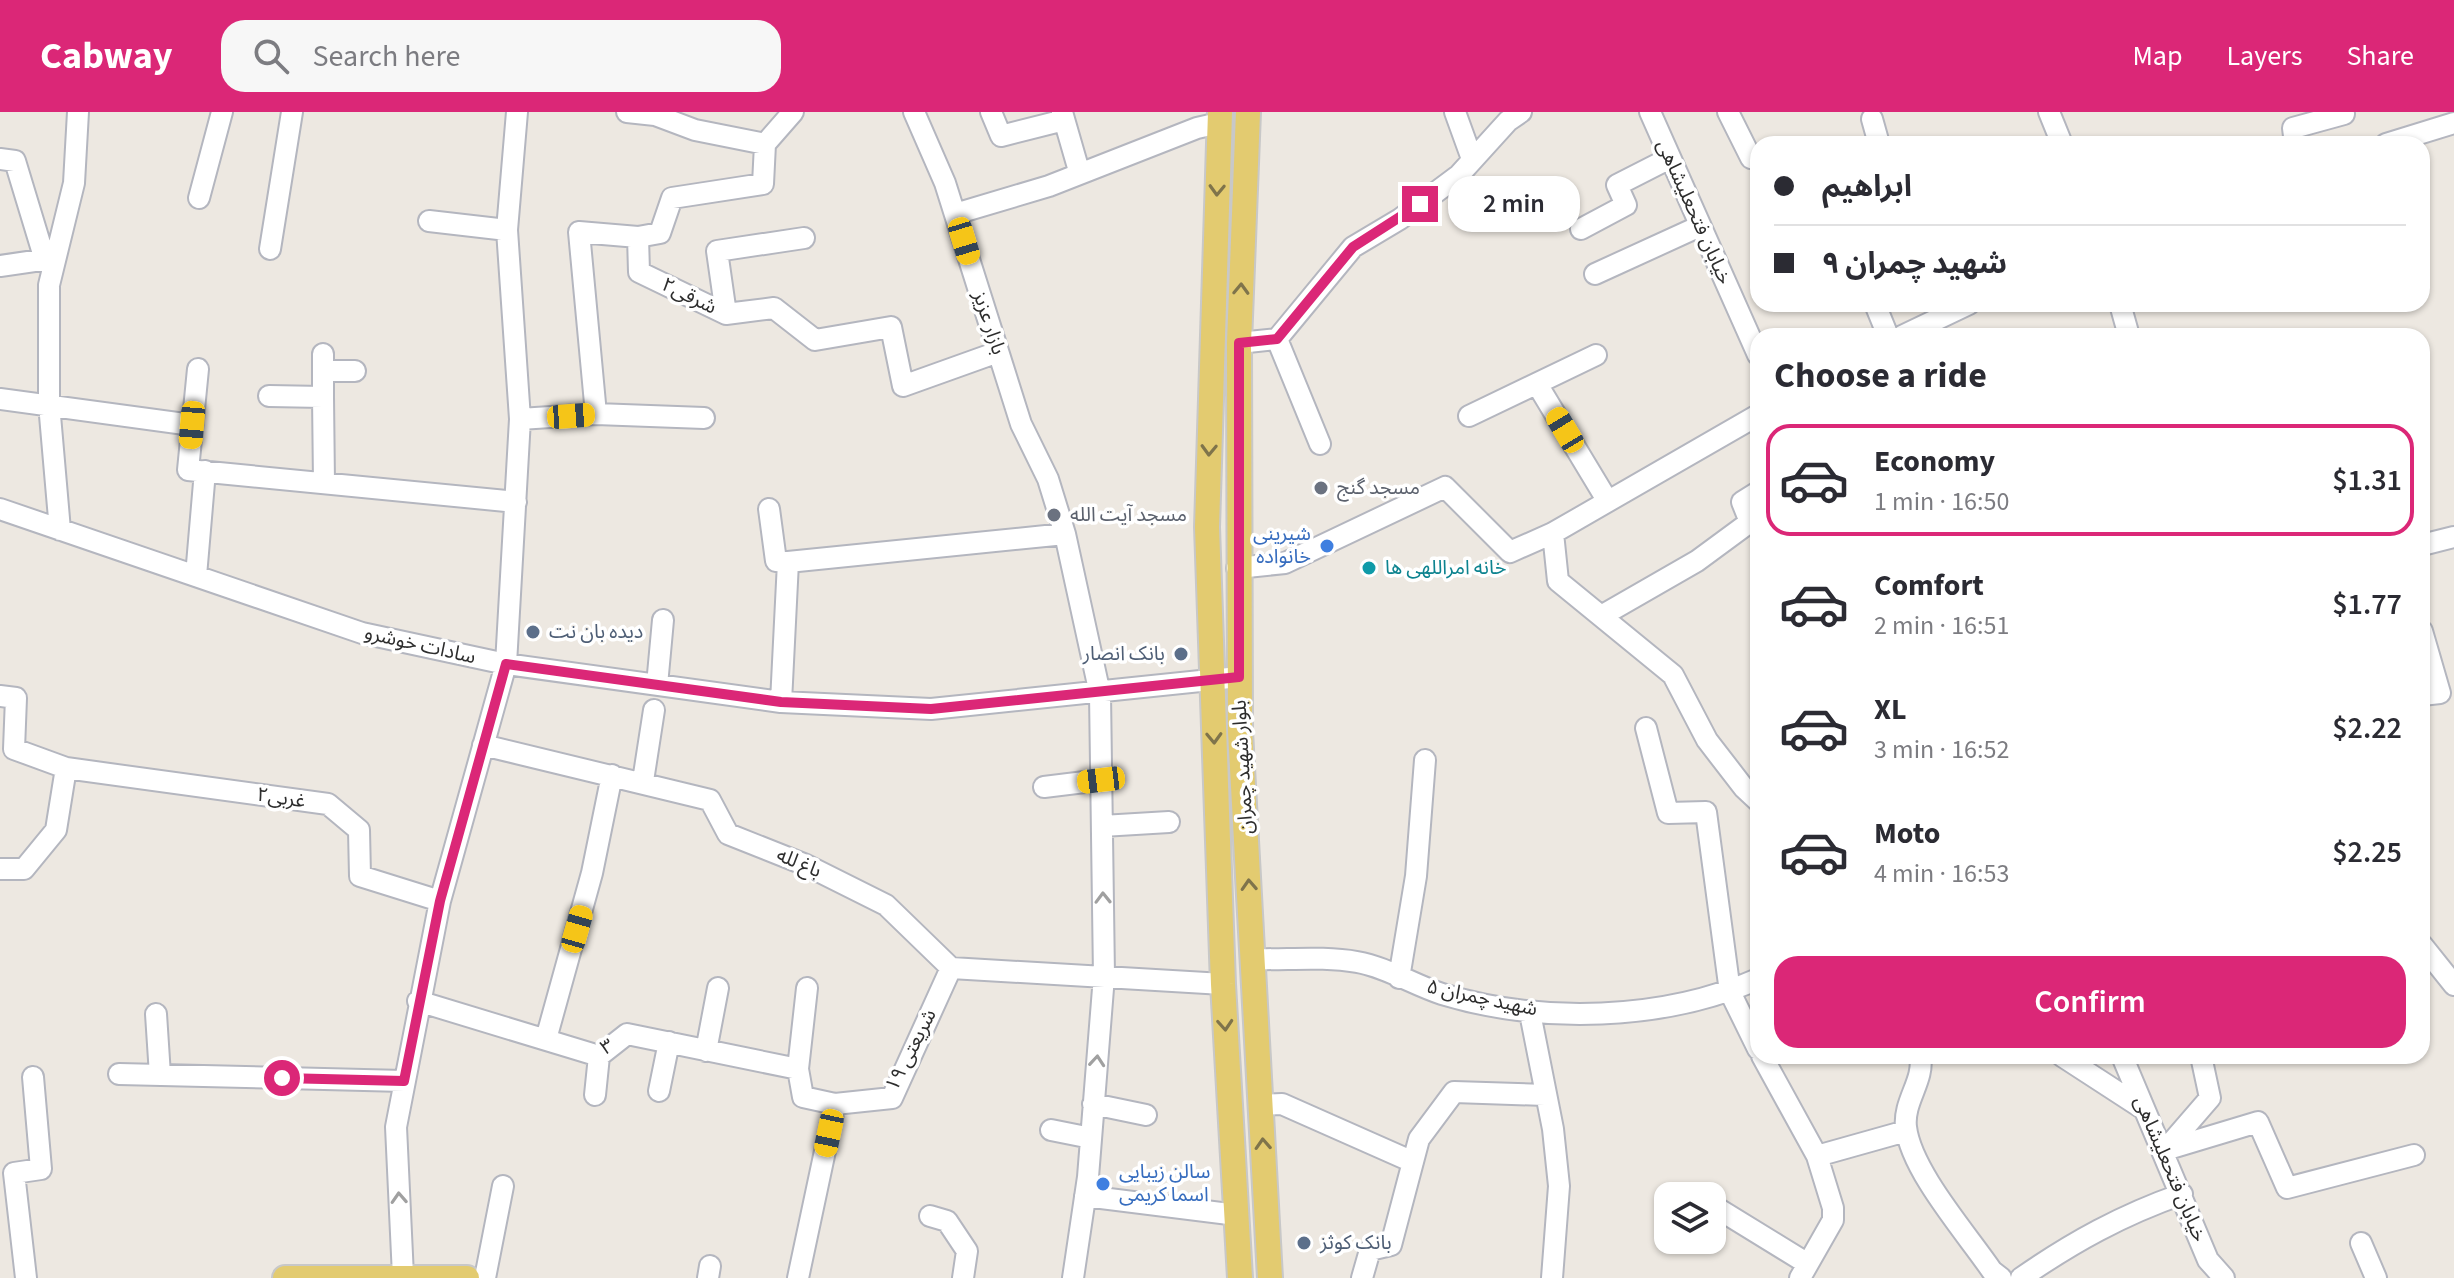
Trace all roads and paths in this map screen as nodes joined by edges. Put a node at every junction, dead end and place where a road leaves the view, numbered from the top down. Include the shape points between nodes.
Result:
1 (78, 112) edge
2 (222, 112) edge
3 (292, 112) edge
4 (517, 112) edge
5 (627, 112) edge
6 (793, 112) edge
7 (914, 112) edge
8 (991, 112) edge
9 (1455, 112) edge
10 (1521, 112) edge
11 (1650, 112) edge
12 (1728, 112) edge
13 (2049, 112) edge
14 (2344, 114) dead end
15 (1063, 116) edge
16 (1206, 119) edge
17 (1248, 119) edge
18 (1872, 119) dead end
19 (2452, 120) edge
20 (1877, 136) edge
21 (2059, 136) edge
22 (2294, 136) edge
23 (2408, 136) edge
24 (765, 144) junction
25 (1750, 156) edge
26 (1670, 158) junction
27 (0, 159) edge
28 (1472, 159) junction
29 (1079, 171) junction
30 (199, 198) dead end
31 (955, 214) junction
32 (429, 221) dead end
33 (1700, 226) junction
34 (1581, 229) dead end
35 (507, 230) junction
36 (638, 237) junction
37 (804, 238) dead end
38 (270, 249) dead end
39 (50, 259) junction
40 (0, 266) edge
41 (1595, 274) dead end
42 (1952, 312) edge
43 (726, 314) junction
44 (1919, 328) edge
45 (1750, 337) edge
46 (1277, 339) junction
47 (1239, 343) junction
48 (998, 352) junction
49 (1596, 355) dead end
50 (198, 369) dead end
51 (355, 371) dead end
52 (1537, 384) junction
53 (269, 396) dead end
54 (323, 397) junction
55 (0, 399) edge
56 (49, 404) junction
57 (596, 414) junction
58 (1469, 416) dead end
59 (704, 418) dead end
60 (520, 419) junction
61 (1750, 420) edge
62 (192, 425) junction
63 (1320, 444) dead end
64 (205, 471) junction
65 (324, 483) junction
66 (1750, 497) edge
67 (1607, 500) junction
68 (516, 502) junction
69 (0, 509) edge
70 (769, 509) dead end
71 (1750, 522) edge
72 (1750, 522) edge
73 (60, 530) junction
74 (1553, 533) junction
75 (1065, 534) junction
76 (2454, 537) edge
77 (2430, 543) edge
78 (788, 562) junction
79 (1237, 568) junction
80 (196, 576) junction
81 (1603, 615) junction
82 (663, 620) dead end
83 (2430, 659) edge
84 (506, 664) junction
85 (1239, 677) junction
86 (1212, 679) junction
87 (657, 685) junction
88 (1100, 694) junction
89 (2430, 694) edge
90 (0, 696) edge
91 (781, 702) junction
92 (654, 710) dead end
93 (1646, 728) dead end
94 (483, 745) junction
95 (1425, 760) dead end
96 (66, 768) junction
97 (612, 775) junction
98 (1101, 780) junction
99 (643, 781) junction
100 (1044, 787) dead end
101 (1750, 794) edge
102 (1169, 822) dead end
103 (1102, 826) junction
104 (0, 869) edge
105 (440, 901) junction
106 (2430, 955) edge
107 (1254, 959) junction
108 (951, 968) junction
109 (1104, 976) junction
110 (1399, 978) junction
111 (1750, 983) edge
112 (1223, 984) junction
113 (2454, 985) edge
114 (718, 988) dead end
115 (807, 988) dead end
116 (1730, 992) junction
117 (418, 1001) junction
118 (1530, 1013) junction
119 (156, 1014) dead end
120 (1750, 1033) edge
121 (546, 1039) junction
122 (669, 1042) junction
123 (706, 1051) junction
124 (599, 1056) junction
125 (1766, 1064) edge
126 (1921, 1064) edge
127 (2074, 1064) edge
128 (2125, 1064) edge
129 (2203, 1064) edge
130 (798, 1069) junction
131 (119, 1074) dead end
132 (160, 1075) junction
133 (33, 1077) dead end
134 (404, 1081) junction
135 (659, 1091) dead end
136 (595, 1095) dead end
137 (1545, 1095) junction
138 (835, 1104) junction
139 (1093, 1104) junction
140 (1261, 1105) junction
141 (2142, 1108) junction
142 (1146, 1115) dead end
143 (1051, 1130) dead end
144 (1906, 1131) junction
145 (1091, 1138) junction
146 (2165, 1150) junction
147 (2414, 1155) dead end
148 (1817, 1156) junction
149 (1413, 1162) junction
150 (503, 1186) dead end
151 (2182, 1194) junction
152 (1085, 1196) junction
153 (1266, 1197) junction
154 (1237, 1205) junction
155 (1726, 1215) edge
156 (930, 1216) dead end
157 (2361, 1243) dead end
158 (1804, 1271) edge
159 (403, 1276) junction
160 (459, 1277) edge
161 (26, 1278) edge
162 (285, 1278) edge
163 (485, 1278) edge
164 (798, 1278) edge
165 (963, 1278) edge
166 (1073, 1278) edge
167 (1240, 1278) edge
168 (1270, 1278) edge
169 (1362, 1278) edge
170 (1552, 1278) edge
171 (2001, 1278) edge
172 (2021, 1278) edge
173 (2224, 1278) edge
174 (2376, 1278) edge

1 - 39 street via 74,183
2 - 30 street
3 - 38 street
4 - 35 street
5 - 24 street
6 - 24 street
7 - 31 street, بازار عزیز
8 - 15 street via 1001,136
9 - 28 street
10 - 28 street
11 - 26 street, خیابان فتحعلیشاهی
12 - 25 street
13 - 21 street
14 - 22 street via 2293,128
15 - 29 street
16 - 17 main road
16 - 29 street
16 -> 86 main road, بلوار شهید چمران
47 -> 17 main road, بلوار شهید چمران
18 - 20 street
19 - 23 street
24 - 36 street via 763,184 672,198 660,233
26 - 33 street, خیابان فتحعلیشاهی
26 - 34 street via 1617,185 1626,205
27 - 39 street via 15,161
28 - 46 street via 1400,219 1353,247
29 - 31 street via 1049,186
31 - 48 street, بازار عزیز
32 - 35 street
33 - 41 street
33 - 45 street, خیابان فتحعلیشاهی
35 - 60 street
36 - 43 street, شرقی۲ via 639,272
36 - 57 street via 579,232
37 - 43 street via 717,251
39 - 40 street
39 - 56 street
42 - 44 street
43 - 48 street, شرقی۲ via 774,308 815,340 891,327 903,386
46 - 47 street
46 - 63 street
47 - 79 main road, بلوار شهید چمران
48 - 75 street, بازار عزیز
49 - 52 street
50 - 62 street
51 - 54 street via 323,363
52 - 58 street
52 - 67 street
53 - 54 street
54 - 65 street
55 - 56 street
56 - 62 street
56 - 73 street
57 - 59 street
57 - 60 street
60 - 68 street
61 - 67 street
62 - 64 street via 188,470
64 - 65 street
64 - 80 street
65 - 68 street
66 - 72 street via 1742,502
67 - 74 street
68 - 84 street
69 - 73 street, سادات خوشرو
70 - 78 street via 776,561
71 - 81 street via 1697,561
73 - 80 street, سادات خوشرو
74 - 79 street via 1510,552 1445,487 1285,563
74 - 81 street via 1558,581
75 - 78 street
75 - 88 street, بازار عزیز
76 - 77 street
78 - 91 street
79 - 85 main road, بلوار شهید چمران
80 - 84 street, سادات خوشرو via 362,633
81 - 101 street via 1673,675 1707,740
82 - 87 street
83 - 89 street via 2440,693
84 - 87 street, سادات خوشرو
84 - 94 street
85 - 86 street, سادات خوشرو
107 -> 85 main road, بلوار شهید چمران
86 - 88 street, سادات خوشرو
86 -> 112 main road, بلوار شهید چمران
87 - 91 street, سادات خوشرو
88 - 91 street, سادات خوشرو via 931,709
88 - 98 street, بازار عزیز
90 - 96 street via 16,698 14,749
92 - 99 street
93 - 116 street via 1668,813 1706,812
94 - 97 street, باغ لله
94 - 105 street
95 - 110 street via 1416,876
96 - 104 street via 56,830 24,869
96 - 105 street, غربی۲ via 328,804 359,830 360,876
97 - 99 street, باغ لله
97 - 121 street via 592,873
98 - 100 street
98 - 103 street, بازار عزیز
99 - 108 street, باغ لله via 710,800 728,834 886,905
102 - 103 street
109 -> 103 street, بازار عزیز
105 - 117 street
106 - 113 street
107 - 110 street, شهید چمران ۵ via 1357,962
107 - 140 main road, بلوار شهید چمران
108 - 109 street
108 - 138 street, شریعتی ۱۹ via 892,1098
109 - 112 street
139 -> 109 street, بازار عزیز
110 - 118 street, شهید چمران ۵ via 1443,994
111 - 116 street, شهید چمران ۵
112 -> 154 main road, بلوار شهید چمران
114 - 123 street
115 - 130 street
116 - 118 street, شهید چمران ۵ via 1652,1009
116 - 120 street
117 - 121 street, ۳
117 - 134 street
118 - 137 street
119 - 132 street
121 - 124 street, ۳
122 - 123 street, ۳
122 - 124 street, ۳ via 627,1034
122 - 135 street
123 - 130 street, ۳
124 - 136 street
125 - 148 street
126 - 144 street via 1905,1108
127 - 141 street
128 - 141 street, خیابان فتحعلیشاهی
129 - 146 street via 2210,1098
130 - 138 street via 803,1097
131 - 132 street
132 - 134 street
133 - 161 street via 41,1169 14,1173
159 -> 134 street via 396,1127
137 - 149 street via 1454,1092 1419,1139
137 - 170 street via 1559,1186
138 - 164 street
139 - 142 street
139 - 145 street, بازار عزیز
140 - 149 street via 1282,1104
153 -> 140 main road, بلوار شهید چمران
141 - 146 street, خیابان فتحعلیشاهی
143 - 145 street
144 - 148 street
144 - 171 street via 1922,1168
145 - 152 street, بازار عزیز
146 - 147 street via 2258,1122 2287,1188
146 - 151 street, خیابان فتحعلیشاهی
148 - 158 street via 1833,1220
149 - 169 street via 1391,1245 1370,1250
150 - 163 street
151 - 172 street via 2081,1236
151 - 173 street, خیابان فتحعلیشاهی via 2208,1260
152 - 154 street
152 - 166 street, بازار عزیز
153 - 154 main road
153 - 168 main road, بلوار شهید چمران
154 - 167 main road, بلوار شهید چمران
155 - 158 street
156 - 165 street via 947,1221 967,1251
157 - 174 street
159 - 160 main road
159 - 162 main road

